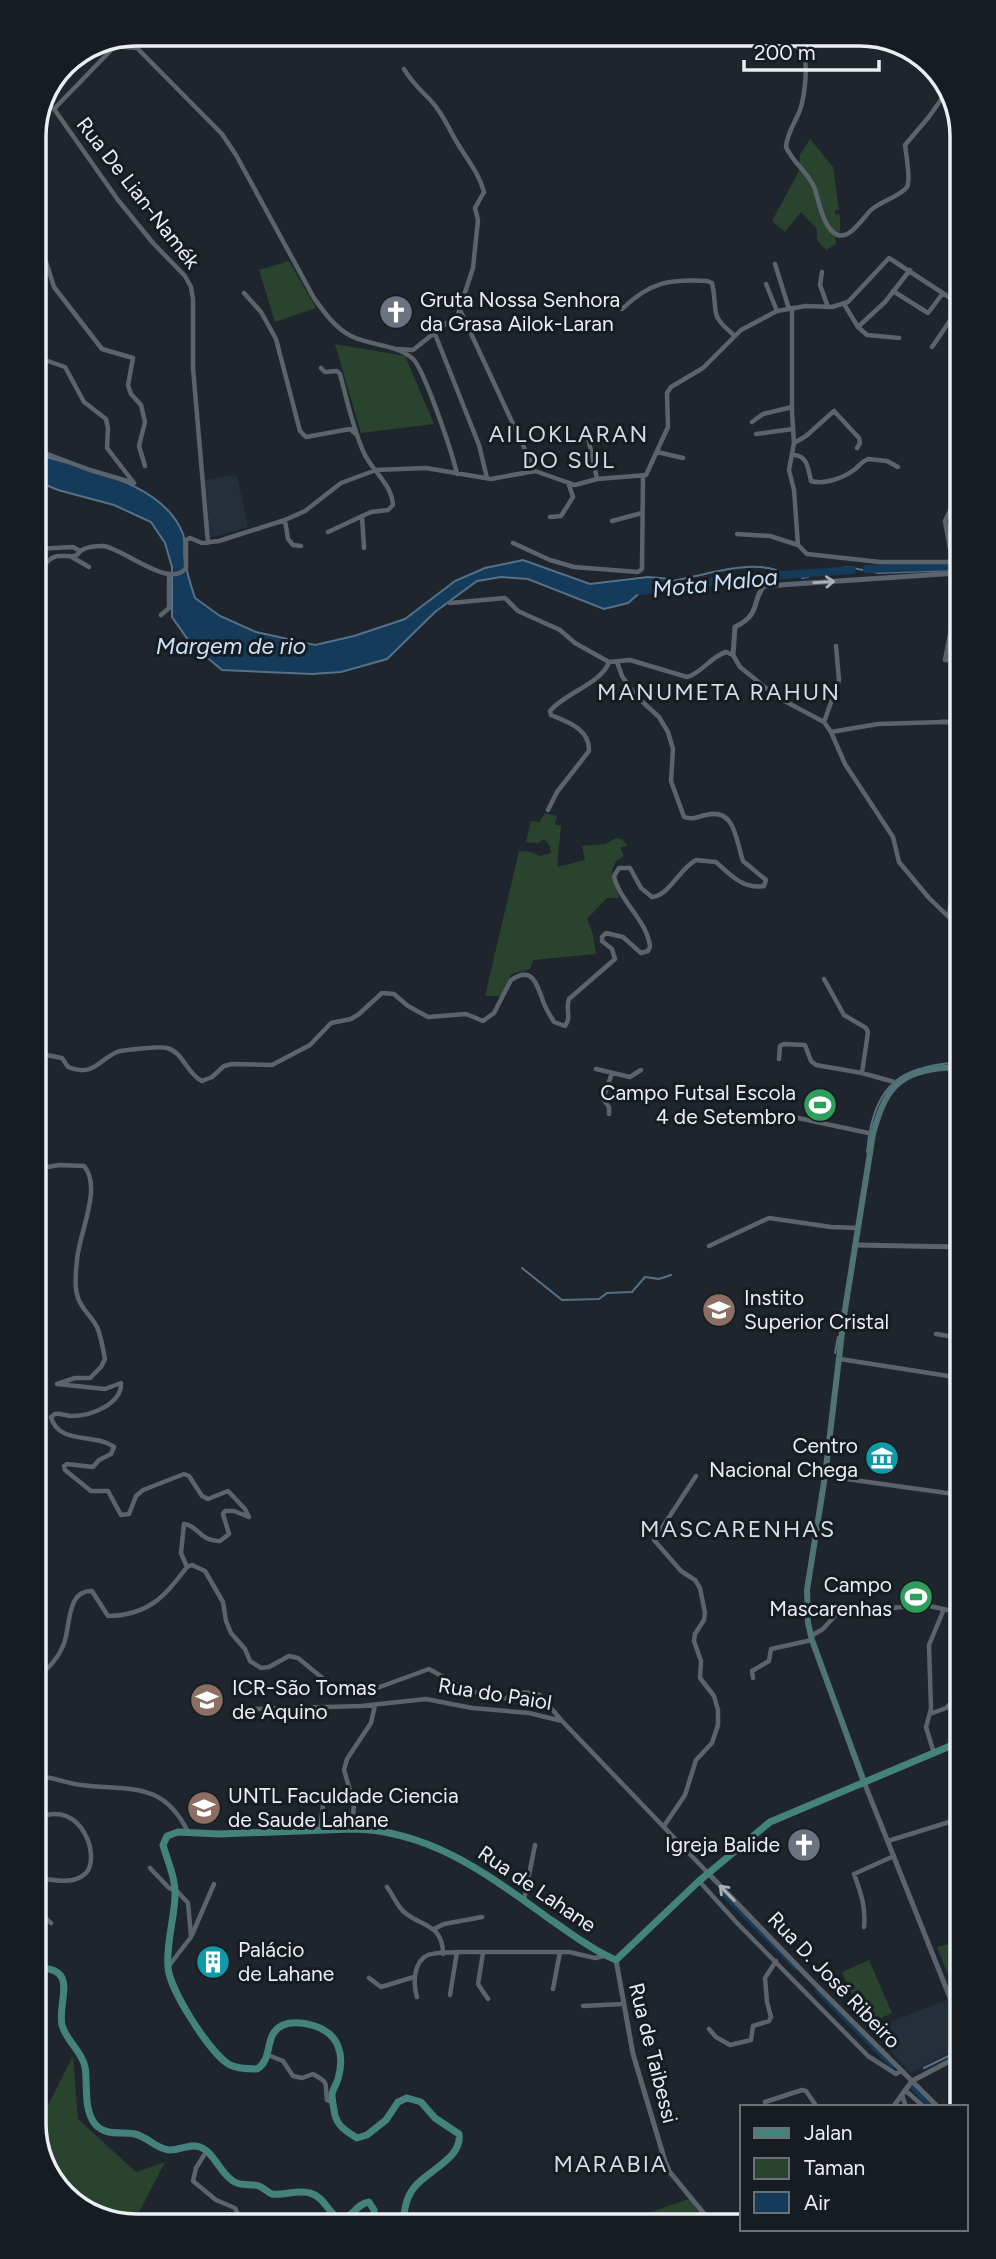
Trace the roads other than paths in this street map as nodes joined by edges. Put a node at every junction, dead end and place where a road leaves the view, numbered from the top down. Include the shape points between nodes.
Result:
1 (128, 46) edge
2 (792, 46) edge
3 (109, 50) edge
4 (404, 69) dead end
5 (942, 98) edge
6 (46, 262) edge
7 (775, 264) dead end
8 (910, 270) junction
9 (822, 272) dead end
10 (765, 284) dead end
11 (893, 291) junction
12 (244, 293) dead end
13 (943, 293) junction
14 (950, 298) edge
15 (844, 303) junction
16 (828, 307) junction
17 (791, 308) junction
18 (460, 309) junction
19 (622, 309) dead end
20 (777, 311) junction
21 (950, 321) edge
22 (858, 327) junction
23 (435, 334) junction
24 (735, 336) junction
25 (899, 338) dead end
26 (932, 347) dead end
27 (395, 348) junction
28 (46, 360) edge
29 (321, 368) dead end
30 (792, 407) junction
31 (752, 422) dead end
32 (586, 428) dead end
33 (793, 429) junction
34 (756, 434) dead end
35 (359, 439) junction
36 (794, 443) junction
37 (858, 449) dead end
38 (657, 452) junction
39 (46, 454) edge
40 (794, 455) junction
41 (682, 458) dead end
42 (145, 466) dead end
43 (898, 467) dead end
44 (376, 470) junction
45 (535, 471) junction
46 (457, 474) junction
47 (643, 476) junction
48 (487, 478) junction
49 (597, 479) junction
50 (568, 484) junction
51 (950, 506) edge
52 (642, 513) junction
53 (362, 516) junction
54 (550, 517) dead end
55 (285, 520) junction
56 (612, 521) dead end
57 (328, 532) dead end
58 (737, 534) dead end
59 (208, 543) junction
60 (513, 543) dead end
61 (950, 544) edge
62 (798, 545) junction
63 (301, 547) dead end
64 (46, 548) edge
65 (364, 548) dead end
66 (80, 551) junction
67 (70, 555) junction
68 (950, 560) edge
69 (46, 564) edge
70 (89, 567) dead end
71 (950, 574) edge
72 (169, 575) junction
73 (450, 603) dead end
74 (160, 615) dead end
75 (950, 632) edge
76 (836, 646) dead end
77 (733, 655) junction
78 (950, 660) edge
79 (608, 662) junction
80 (617, 662) junction
81 (824, 722) junction
82 (942, 722) joint
83 (950, 722) edge
84 (831, 732) junction
85 (548, 810) dead end
86 (950, 908) edge
87 (949, 918) joint
88 (824, 979) dead end
89 (46, 1055) edge
90 (779, 1059) dead end
91 (950, 1067) edge
92 (596, 1069) dead end
93 (641, 1070) dead end
94 (612, 1073) junction
95 (862, 1073) junction
96 (898, 1083) junction
97 (609, 1114) dead end
98 (784, 1115) dead end
99 (873, 1134) junction
100 (46, 1167) edge
101 (856, 1228) junction
102 (856, 1245) junction
103 (709, 1246) dead end
104 (950, 1247) edge
105 (936, 1334) dead end
106 (950, 1336) edge
107 (840, 1359) junction
108 (950, 1376) edge
109 (696, 1476) dead end
110 (825, 1476) junction
111 (950, 1493) edge
112 (187, 1567) junction
113 (944, 1609) junction
114 (950, 1610) edge
115 (811, 1638) junction
116 (46, 1670) edge
117 (753, 1678) dead end
118 (950, 1704) edge
119 (375, 1708) junction
120 (254, 1709) dead end
121 (930, 1714) junction
122 (562, 1721) junction
123 (950, 1746) edge
124 (933, 1750) dead end
125 (46, 1778) edge
126 (864, 1782) junction
127 (324, 1797) dead end
128 (46, 1816) edge
129 (950, 1822) edge
130 (664, 1826) junction
131 (352, 1829) junction
132 (320, 1830) junction
133 (188, 1832) junction
134 (888, 1841) junction
135 (535, 1845) dead end
136 (894, 1856) junction
137 (150, 1868) dead end
138 (708, 1873) junction
139 (46, 1879) edge
140 (699, 1881) junction
141 (214, 1884) dead end
142 (387, 1887) dead end
143 (175, 1889) junction
144 (524, 1900) junction
145 (482, 1917) dead end
146 (46, 1919) edge
147 (51, 1923) dead end
148 (864, 1927) dead end
149 (434, 1929) junction
150 (191, 1937) junction
151 (457, 1952) junction
152 (560, 1952) junction
153 (484, 1953) junction
154 (443, 1954) junction
155 (605, 1956) junction
156 (616, 1960) junction
157 (776, 1961) junction
158 (168, 1968) junction
159 (46, 1969) edge
160 (369, 1978) dead end
161 (414, 1978) junction
162 (552, 1989) dead end
163 (450, 1995) dead end
164 (417, 1997) dead end
165 (950, 1998) edge
166 (488, 1999) dead end
167 (622, 2004) junction
168 (583, 2006) dead end
169 (709, 2029) dead end
170 (267, 2054) junction
171 (950, 2060) edge
172 (901, 2071) junction
173 (912, 2081) junction
174 (903, 2093) junction
175 (765, 2102) dead end
176 (334, 2103) junction
177 (816, 2105) edge
178 (894, 2105) edge
179 (906, 2105) edge
180 (921, 2105) edge
181 (936, 2105) edge
182 (206, 2151) junction
183 (238, 2213) edge
184 (333, 2213) edge
185 (352, 2213) edge
186 (374, 2213) edge
187 (404, 2213) edge
188 (704, 2214) edge

1 - 27 street, Rua De Lian-Namék via 137,48 222,134 329,319 352,336
2 - 5 street via 804,54 806,70 802,101 786,147 812,182 834,233 850,233 874,207 906,188 905,145
3 - 59 street, Rua De Lian-Namék via 54,109 118,200 191,287
4 - 18 street via 447,121 484,192 475,208 473,268
6 - 42 street via 54,287 102,349 133,358 128,385 145,422 139,446
7 - 17 street
8 - 11 street
8 - 13 street
8 - 15 street via 889,258
9 - 16 street via 820,285
10 - 20 street
11 - 13 street via 928,313
11 - 22 street
12 - 35 street via 270,324 300,431 306,437 350,429
13 - 14 street
15 - 16 street
15 - 22 street
16 - 17 street
17 - 20 street
17 - 30 street
18 - 23 street
18 - 45 street
19 - 24 street via 663,282 707,281 714,287 717,320
20 - 24 street
21 - 26 street
22 - 25 street via 867,335
23 - 27 street via 413,350
23 - 48 street via 479,445
24 - 38 street via 703,368 671,387 667,393 668,427
27 - 46 street, Rua De Lian-Namék via 416,360
28 - 39 street via 65,367 84,402 106,419 107,449 134,483
29 - 35 street via 340,374
30 - 31 street via 763,414
30 - 33 street
32 - 49 street
33 - 34 street
33 - 36 street
35 - 44 street
36 - 37 street via 834,411 859,438
36 - 40 street
38 - 41 street
38 - 47 street
40 - 43 street via 805,460 815,482 849,473 868,459
40 - 62 street via 789,470
44 - 46 street via 426,468
44 - 53 street via 393,505
44 - 55 street via 341,483 305,511
45 - 48 street
45 - 50 street
46 - 48 street
47 - 49 street
47 - 52 street
49 - 50 street
50 - 54 street via 573,497 561,516
51 - 61 street via 945,521
52 - 56 street
52 - 60 street via 642,569 638,572 574,567
53 - 57 street
53 - 65 street
55 - 59 street
55 - 63 street via 288,539
58 - 62 street via 770,536
59 - 72 street via 186,540 186,568
62 - 68 street via 807,554 880,562
64 - 66 street
66 - 67 street
66 - 72 street via 109,547
67 - 69 street via 56,556
67 - 70 street
77 -> 71 street via 735,627 754,612 764,586
72 - 74 street via 169,608
73 - 79 street via 506,598 517,611 560,630
75 - 78 street via 944,660
76 - 81 street via 839,680
77 - 80 street via 717,655 687,677 630,660
77 - 81 street via 740,667 777,697
79 - 80 street
79 - 85 street via 605,672 552,708 551,715 578,727 589,751
80 - 89 street via 627,684 668,732 673,749 671,781 684,817 723,816 738,836 743,861 765,880 764,886 758,887 731,877 716,862 696,860 652,897 630,868 619,868 614,876 616,885 650,947 640,953 623,937 606,933 602,941 615,959 569,999 565,1026 554,1022 538,983 524,976 512,980 495,1013 483,1021 466,1014 428,1017 394,994 382,993 359,1014 331,1023 310,1045 272,1065 223,1066 205,1080 166,1048 117,1052 85,1070
81 - 84 street
82 - 83 street
82 - 84 street via 878,724
84 - 87 street via 845,764 893,837 899,862
86 - 87 street
88 - 95 street via 844,1015 868,1032
90 - 95 street via 780,1046 805,1045 816,1065
91 - 96 main road via 928,1069
92 - 94 street
93 - 94 street via 630,1077
94 - 97 street via 603,1099
95 - 96 street
96 - 99 main road via 881,1106
98 - 99 street
99 - 101 main road
100 - 112 street via 84,1166 88,1171 90,1210 79,1241 76,1289 96,1325 105,1359 90,1378 57,1384 105,1390 121,1383 122,1388 118,1398 96,1410 51,1417 66,1434 103,1440 114,1447 93,1467 67,1464 65,1470 91,1491 108,1491 121,1515 129,1514 135,1496 143,1490 184,1474 208,1499 228,1491 249,1517 225,1511 229,1534 220,1541 208,1541 184,1524 181,1553
101 - 102 main road
101 - 103 street via 769,1218
102 - 104 street
102 - 107 main road
105 - 106 street
107 - 108 street
107 - 110 main road
109 - 130 street via 654,1539 700,1588 705,1613 694,1641 701,1661 700,1678 714,1696 718,1718 712,1743 696,1760 685,1795
110 - 111 street
110 - 115 main road via 807,1590
112 - 116 street via 162,1598 119,1616 108,1616 92,1591 82,1593 71,1607 64,1646
112 - 122 street via 205,1571 223,1602 231,1633 256,1666 269,1667 289,1656 298,1658 331,1685 349,1689 377,1688 429,1669 494,1700 517,1692 540,1695
113 - 114 street
113 - 115 street via 847,1606
113 - 121 street via 929,1645
115 - 117 street via 771,1649 769,1661 752,1671
115 - 126 main road
118 - 121 street
119 - 120 street, Rua do Paiol
119 - 122 street, Rua do Paiol via 426,1699
119 - 131 street via 344,1770 354,1804
121 - 124 street via 926,1727
122 - 130 street, Rua do Paiol
123 - 126 main road
125 - 133 street via 155,1794 172,1807
126 - 134 street
126 - 138 main road via 770,1822
127 - 132 street
128 - 139 street via 71,1817 82,1830 90,1858 88,1871 77,1878
129 - 134 street
130 - 138 street, Rua do Paiol
131 - 132 main road, Rua de Lahane
131 - 144 main road, Rua de Lahane via 373,1829 450,1853
132 - 133 main road, Rua de Lahane
133 - 143 main road via 171,1834 163,1841
134 - 136 street
135 - 144 street
136 - 148 street via 854,1874 864,1899
136 - 165 street
137 - 143 street
138 - 140 main road
172 -> 138 street, Rua D. José Ribeiro
140 - 156 main road
140 - 157 street
141 - 150 street
142 - 149 street via 401,1909
143 - 150 street via 188,1903
143 - 158 main road
144 - 155 main road, Rua de Lahane
145 - 149 street
146 - 147 street
149 - 154 street
150 - 158 street
151 - 153 street
151 - 154 street
151 - 163 street
152 - 153 street
152 - 155 street
152 - 162 street
153 - 166 street via 478,1984
154 - 161 street via 422,1959
155 - 156 main road, Rua de Lahane
156 - 167 street, Rua de Taibessi
157 - 169 street via 765,1978 771,2017 753,2026 751,2040 730,2045
157 - 172 street via 868,2056 896,2074
158 - 170 main road via 190,2018 219,2056 233,2066 257,2069
159 - 182 main road via 62,1978 62,2024 83,2062 95,2124 106,2132 140,2135 171,2151 195,2146
160 - 161 street via 381,1987
161 - 164 street
167 - 168 street
167 - 188 street, Rua de Taibessi via 664,2161
170 - 176 street via 283,2061 293,2077 313,2074 325,2081 327,2100
170 - 176 main road via 272,2034 286,2024 307,2024 328,2032 338,2041 340,2056
171 - 173 street
172 - 173 street, Rua D. José Ribeiro
173 - 174 street
173 - 181 street, Rua D. José Ribeiro
174 - 178 street
174 - 179 street
174 - 180 street
175 - 177 street via 802,2090
176 - 187 main road via 336,2119 357,2138 386,2120 398,2102 407,2098 421,2102 459,2134 459,2144 449,2157 411,2191
182 - 183 street via 193,2181
182 - 184 main road via 226,2176 240,2185 257,2185 273,2194 310,2193
185 - 186 main road via 369,2202

